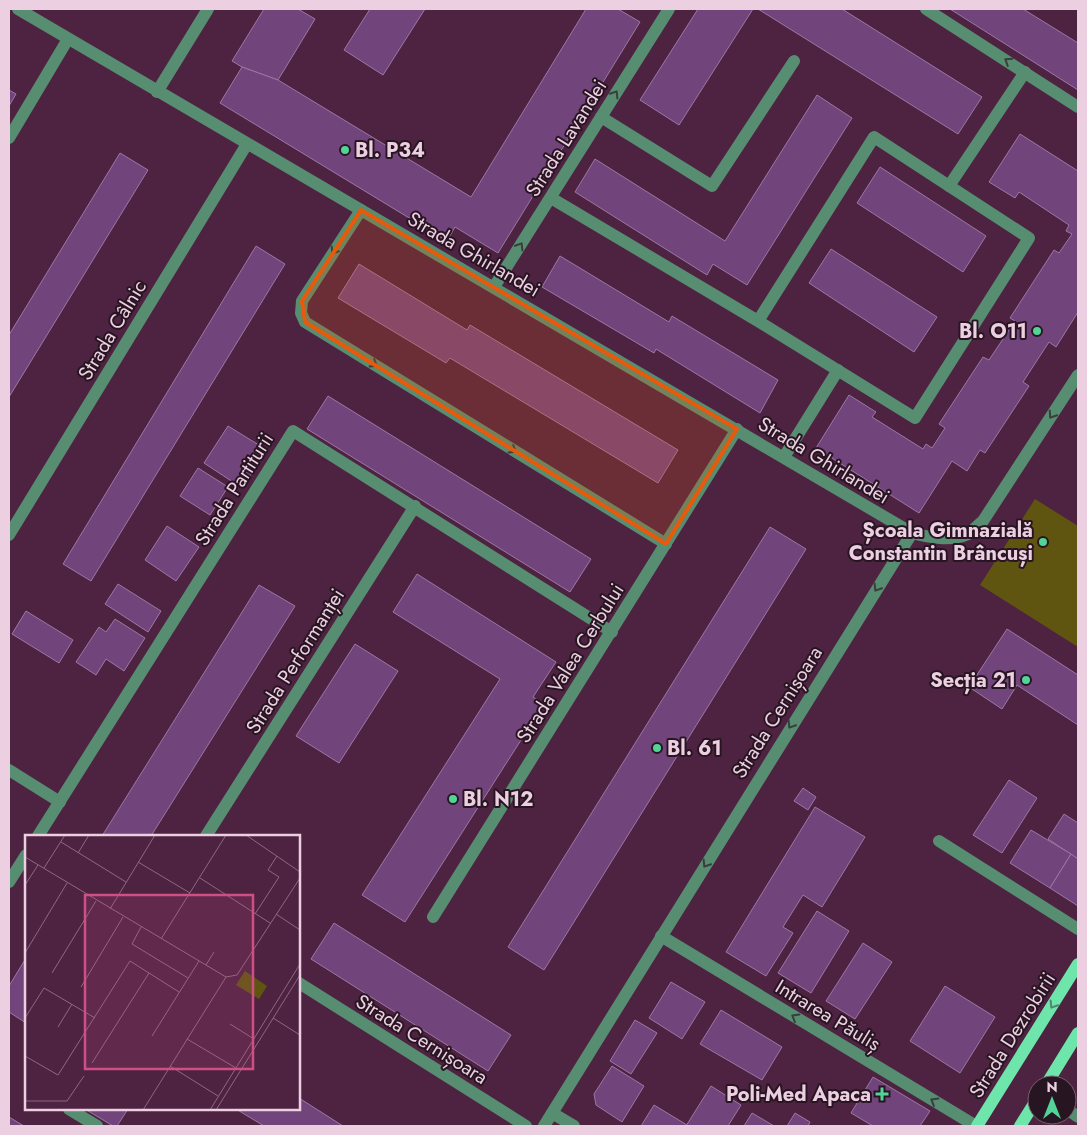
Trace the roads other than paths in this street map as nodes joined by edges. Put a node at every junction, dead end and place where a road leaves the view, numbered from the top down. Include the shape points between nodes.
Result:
1 (18, 9) edge
2 (208, 9) edge
3 (668, 9) edge
4 (926, 9) edge
5 (68, 40) junction
6 (794, 60) dead end
7 (1025, 72) junction
8 (157, 92) junction
9 (1078, 107) edge
10 (601, 117) junction
11 (9, 138) edge
12 (247, 144) junction
13 (949, 186) junction
14 (551, 198) junction
15 (360, 210) junction
16 (494, 287) junction
17 (758, 321) junction
18 (838, 370) junction
19 (1078, 375) edge
20 (737, 429) junction
21 (784, 457) junction
22 (415, 506) junction
23 (912, 533) junction
24 (9, 535) edge
25 (666, 544) junction
26 (612, 632) junction
27 (9, 770) edge
28 (60, 802) junction
29 (39, 835) edge
30 (207, 835) edge
31 (939, 841) dead end
32 (25, 857) edge
33 (9, 882) edge
34 (433, 917) dead end
35 (1078, 929) edge
36 (661, 936) junction
37 (1078, 964) edge
38 (300, 984) edge
39 (1078, 1033) edge
40 (1052, 1075) edge
41 (71, 1110) edge
42 (552, 1113) junction
43 (1027, 1115) edge
44 (97, 1126) edge
45 (526, 1126) edge
46 (544, 1126) edge
47 (574, 1126) edge
48 (977, 1126) edge
49 (1020, 1126) edge

1 - 5 street, Strada Ghirlandei
2 - 8 street
10 -> 3 street, Strada Lavandei
7 -> 4 street
5 - 8 street, Strada Ghirlandei
5 - 11 street
6 - 10 street via 712,186
7 - 9 street
7 - 13 street
8 - 12 street, Strada Ghirlandei
10 - 14 street, Strada Lavandei
12 - 15 street, Strada Ghirlandei
12 - 24 street, Strada Câlnic
13 - 17 street via 874,137
13 - 18 street via 1029,238 915,418
16 -> 14 street, Strada Lavandei
14 - 17 street
15 - 16 street, Strada Ghirlandei
15 -> 25 street via 302,301 301,313 305,322
16 - 20 street, Strada Ghirlandei
17 - 18 street
18 - 21 street
19 -> 23 street via 983,521 967,534 948,538
20 - 21 street, Strada Ghirlandei
20 - 25 street, Strada Valea Cerbului
21 - 23 street, Strada Ghirlandei
22 - 26 street, Strada Partiturii
22 - 28 street, Strada Partiturii via 293,431
22 - 30 street, Strada Performanței
23 -> 36 street, Strada Cernișoara
25 - 26 street, Strada Valea Cerbului
26 - 34 street, Strada Valea Cerbului
27 - 28 street
28 - 29 street, Strada Partiturii
31 - 35 street
32 - 33 street
36 - 42 street, Strada Cernișoara
48 -> 36 street, Intrarea Păuliș
37 -> 48 main road, Strada Dezrobirii
38 - 45 street, Strada Cernișoara
39 - 40 main road
41 - 44 street
42 - 46 street, Strada Cernișoara
42 - 47 street
43 - 49 main road

